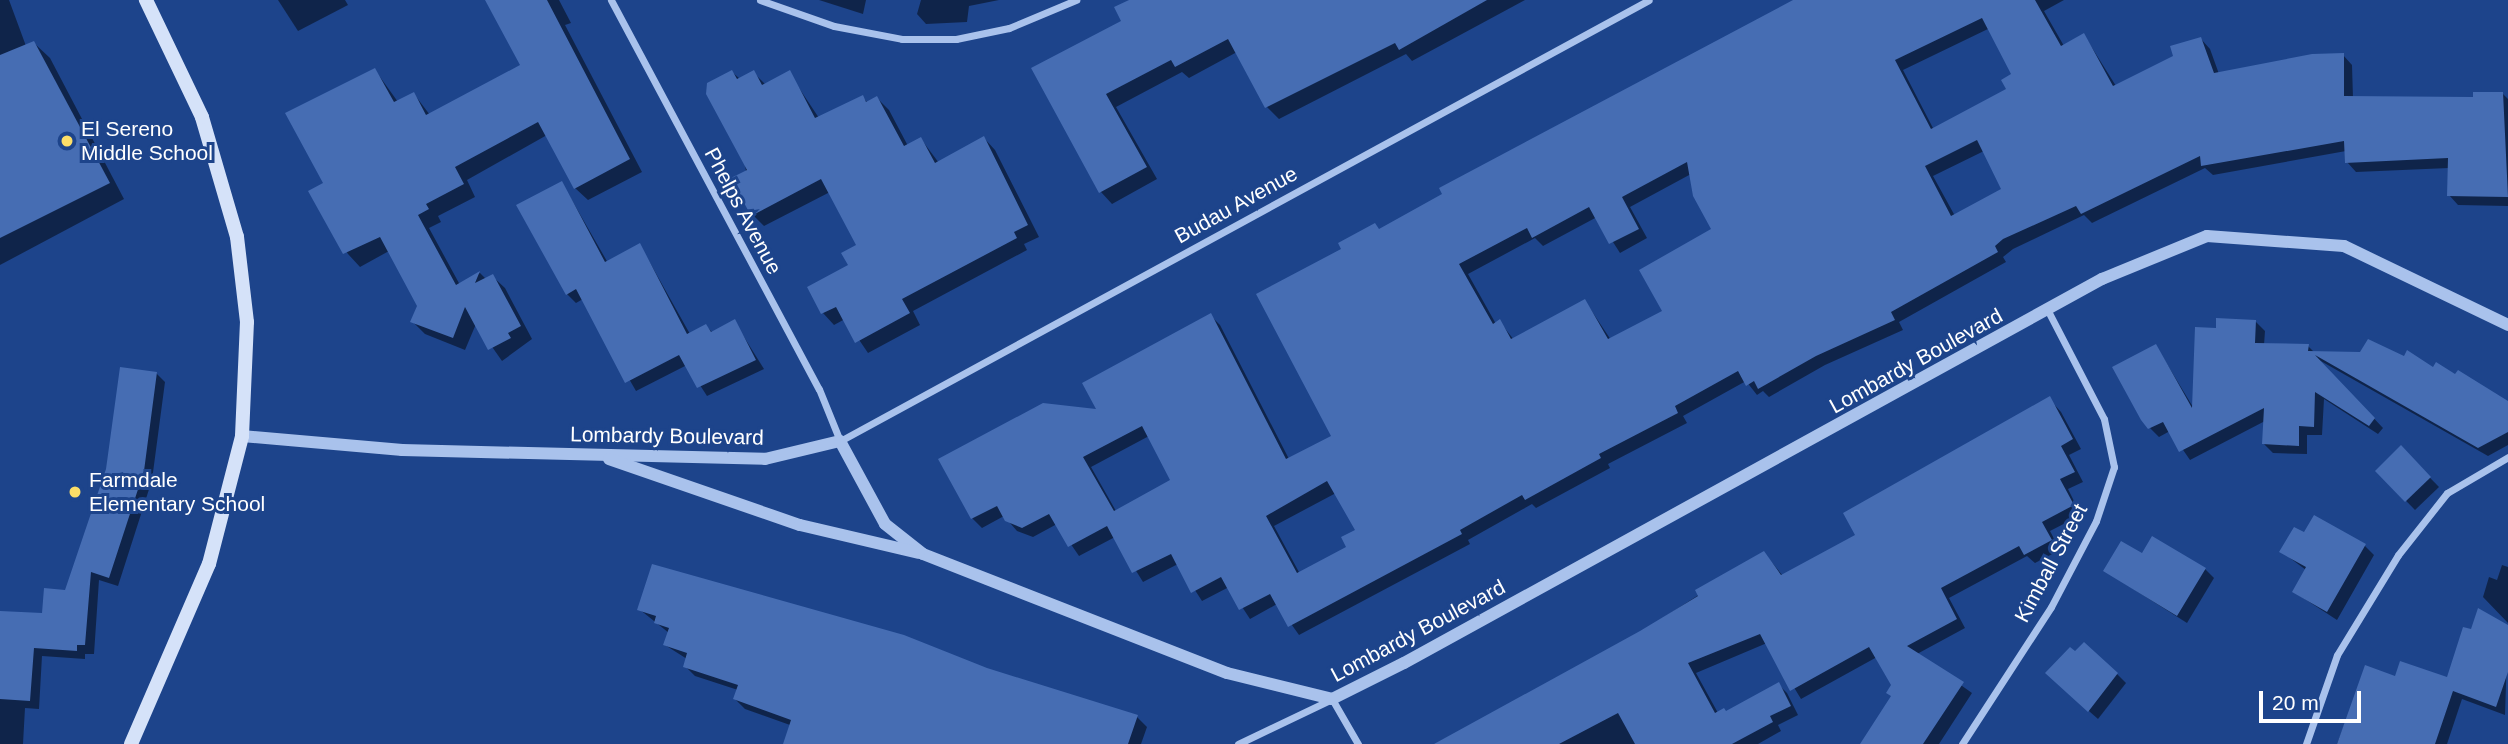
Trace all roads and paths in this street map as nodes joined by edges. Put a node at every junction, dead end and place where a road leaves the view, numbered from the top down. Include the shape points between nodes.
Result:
1 (146, 0) edge
2 (611, 0) edge
3 (760, 0) edge
4 (1076, 0) edge
5 (1649, 0) edge
6 (2048, 311) junction
7 (2508, 325) edge
8 (242, 436) junction
9 (840, 441) junction
10 (597, 455) junction
11 (2508, 457) edge
12 (923, 554) junction
13 (1332, 699) junction
14 (131, 744) edge
15 (1238, 744) edge
16 (1358, 744) edge
17 (1962, 744) edge
18 (2306, 744) edge

1 - 8 main road via 202,117 237,237 247,321
2 - 9 street, Phelps Avenue via 818,389
3 - 4 street via 834,26 902,39 956,39 1009,28
5 - 9 street, Budau Avenue
6 - 7 street, Lombardy Boulevard via 2102,279 2207,236 2344,246
6 - 13 street, Lombardy Boulevard
6 - 17 street, Kimball Street via 2104,419 2114,467 2096,521 2051,607
8 - 10 street, Lombardy Boulevard via 402,450
8 - 14 main road via 209,564
9 - 10 street, Lombardy Boulevard via 765,459
9 - 12 street, Lombardy Boulevard via 885,524
10 - 12 street via 800,526
11 - 18 street via 2447,493 2398,555 2337,655
12 - 13 street, Lombardy Boulevard via 1227,673
13 - 15 street
13 - 16 street

